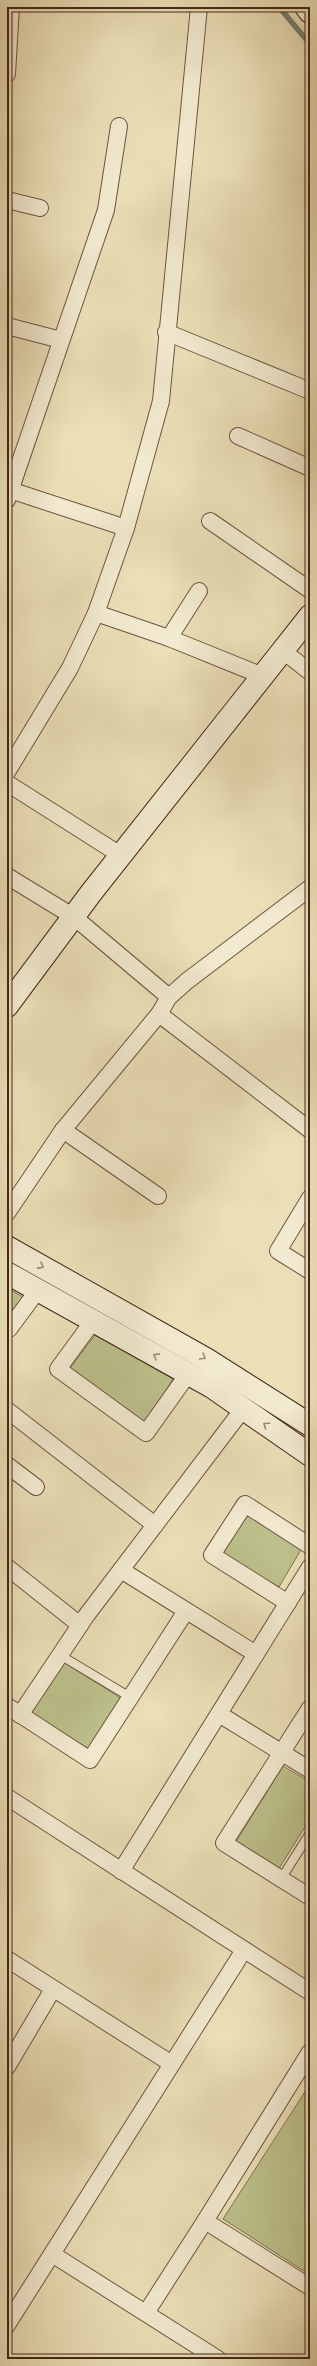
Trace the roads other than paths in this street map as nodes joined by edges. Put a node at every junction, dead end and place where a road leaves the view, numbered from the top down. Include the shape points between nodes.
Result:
1 (11, 7) edge
2 (199, 7) edge
3 (306, 7) edge
4 (310, 12) edge
5 (7, 74) edge
6 (119, 126) dead end
7 (7, 200) edge
8 (40, 208) dead end
9 (7, 326) edge
10 (166, 332) junction
11 (61, 340) junction
12 (310, 391) edge
13 (238, 436) dead end
14 (310, 468) edge
15 (9, 495) edge
16 (210, 521) dead end
17 (126, 528) junction
18 (310, 590) edge
19 (199, 591) dead end
20 (96, 614) junction
21 (310, 616) edge
22 (169, 638) junction
23 (283, 651) junction
24 (310, 672) edge
25 (263, 676) junction
26 (7, 772) edge
27 (7, 783) edge
28 (122, 856) junction
29 (7, 876) edge
30 (310, 888) edge
31 (74, 917) junction
32 (168, 997) junction
33 (7, 1006) edge
34 (159, 1014) junction
35 (63, 1130) junction
36 (310, 1130) edge
37 (158, 1196) dead end
38 (310, 1198) edge
39 (7, 1213) edge
40 (7, 1247) edge
41 (310, 1271) edge
42 (7, 1273) edge
43 (38, 1290) junction
44 (93, 1321) junction
45 (7, 1328) edge
46 (188, 1374) junction
47 (243, 1409) junction
48 (7, 1410) edge
49 (308, 1421) edge
50 (292, 1443) junction
51 (310, 1455) edge
52 (7, 1465) edge
53 (36, 1487) dead end
54 (155, 1525) junction
55 (310, 1546) edge
56 (7, 1567) edge
57 (310, 1567) edge
58 (121, 1570) junction
59 (288, 1603) junction
60 (186, 1611) junction
61 (80, 1625) junction
62 (256, 1654) junction
63 (60, 1655) junction
64 (130, 1698) junction
65 (310, 1708) edge
66 (14, 1710) edge
67 (219, 1714) junction
68 (281, 1752) junction
69 (310, 1770) edge
70 (7, 1797) edge
71 (310, 1833) edge
72 (121, 1871) junction
73 (281, 1879) junction
74 (310, 1897) edge
75 (244, 1950) junction
76 (7, 1959) edge
77 (53, 1989) junction
78 (310, 1992) edge
79 (310, 2052) edge
80 (172, 2064) junction
81 (7, 2066) edge
82 (206, 2221) junction
83 (52, 2254) junction
84 (310, 2287) edge
85 (146, 2313) junction
86 (7, 2324) edge
87 (218, 2359) edge

1 - 5 street
2 - 10 street
3 - 4 street
6 - 11 street via 106,210
7 - 8 street
9 - 11 street
10 - 12 street
10 - 17 street via 161,401
11 - 15 street
13 - 14 street
15 - 17 street
16 - 18 street
17 - 20 street
19 - 22 street
20 - 22 street
20 - 26 street via 70,668
21 - 23 street
22 - 25 street
23 - 24 street
23 - 25 street
25 - 28 street
27 - 28 street
28 - 31 street
29 - 31 street
30 - 32 street via 231,946
31 - 32 street
31 - 33 street
32 - 34 street
34 - 35 street
34 - 36 street
35 - 37 street
35 - 39 street
38 - 41 street via 278,1251
40 -> 49 street via 206,1359
42 - 43 street
43 - 44 street
43 - 45 street
46 -> 44 street
44 - 46 street via 58,1369 146,1433
46 - 47 street
50 -> 47 street
47 - 54 street
48 - 54 street
49 - 50 street
50 - 51 street
52 - 53 street
54 - 58 street
55 - 59 street via 245,1504 212,1555
56 - 61 street
57 - 59 street
58 - 60 street
58 - 61 street
59 - 62 street
60 - 62 street
60 - 64 street
61 - 63 street
62 - 67 street
63 - 64 lane
63 - 66 street
64 - 66 street via 90,1760
65 - 68 street
67 - 68 street
67 - 72 street
68 - 69 street
68 - 73 street via 224,1843
70 - 72 street
71 - 73 lane
72 - 75 street
73 - 74 street
75 - 78 street
75 - 80 street
76 - 77 street
77 - 80 street
77 - 81 street
79 - 82 street
80 - 83 street
82 - 84 street
82 - 85 street
83 - 85 street
83 - 86 street
85 - 87 street

